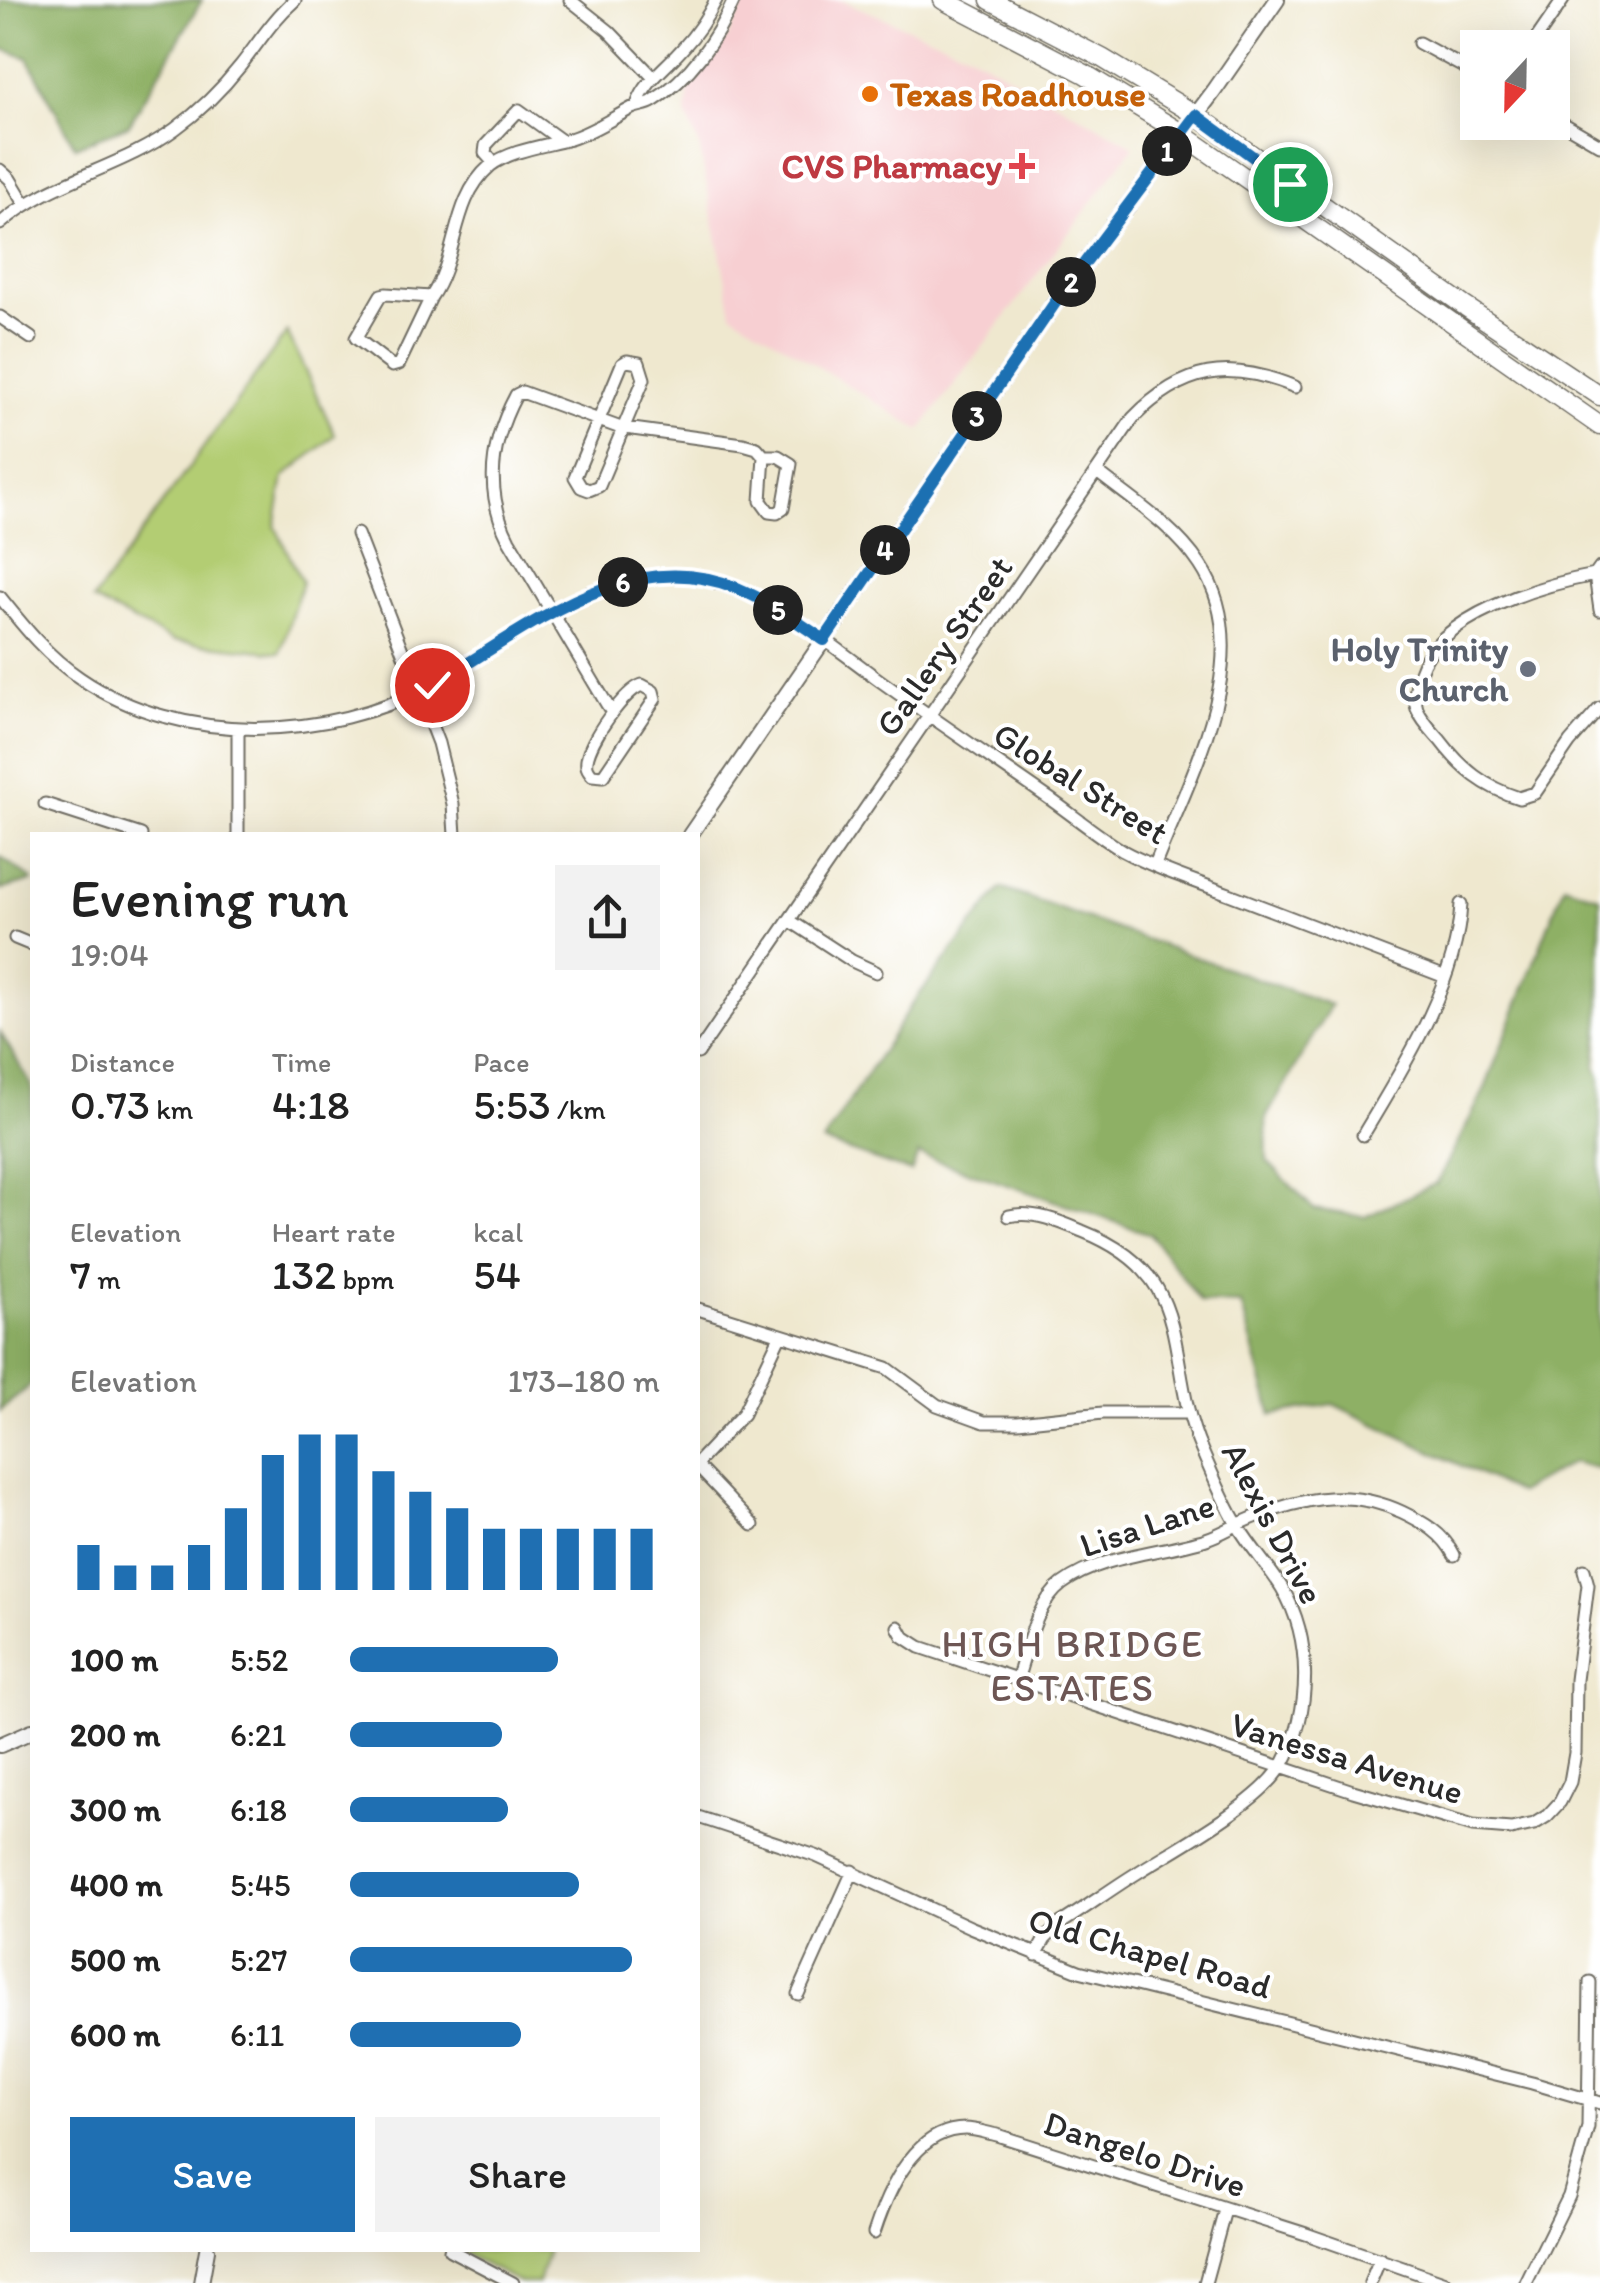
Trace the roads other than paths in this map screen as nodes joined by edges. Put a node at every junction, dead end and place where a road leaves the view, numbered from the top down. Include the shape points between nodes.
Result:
1 (570, 0) edge
2 (716, 0) edge
3 (734, 0) edge
4 (943, 0) edge
5 (990, 0) edge
6 (1277, 0) edge
7 (1563, 0) edge
8 (286, 3) edge
9 (1542, 30) edge
10 (1420, 43) dead end
11 (1460, 65) edge
12 (654, 78) junction
13 (637, 106) junction
14 (1196, 115) junction
15 (1570, 128) edge
16 (1181, 133) junction
17 (562, 141) junction
18 (1600, 145) edge
19 (494, 163) junction
20 (0, 170) edge
21 (26, 204) junction
22 (0, 224) edge
23 (431, 297) junction
24 (0, 317) edge
25 (31, 338) dead end
26 (1295, 387) dead end
27 (1600, 396) edge
28 (598, 421) junction
29 (1600, 426) edge
30 (624, 428) junction
31 (764, 456) junction
32 (1097, 472) junction
33 (357, 534) dead end
34 (1598, 571) edge
35 (0, 597) edge
36 (1600, 610) edge
37 (552, 613) junction
38 (824, 640) junction
39 (418, 692) junction
40 (1600, 708) edge
41 (612, 713) junction
42 (930, 716) junction
43 (238, 728) junction
44 (45, 804) dead end
45 (131, 832) edge
46 (238, 832) edge
47 (455, 832) edge
48 (692, 832) edge
49 (1155, 864) junction
50 (1460, 904) dead end
51 (789, 920) junction
52 (15, 938) dead end
53 (30, 943) edge
54 (876, 972) dead end
55 (1443, 976) junction
56 (700, 1050) edge
57 (1362, 1135) dead end
58 (1009, 1216) dead end
59 (700, 1310) edge
60 (780, 1336) junction
61 (1187, 1413) junction
62 (700, 1463) edge
63 (700, 1467) edge
64 (753, 1525) dead end
65 (1237, 1525) junction
66 (1454, 1554) dead end
67 (1584, 1570) dead end
68 (898, 1626) dead end
69 (1016, 1680) junction
70 (30, 1733) edge
71 (0, 1744) edge
72 (1281, 1767) junction
73 (700, 1818) edge
74 (853, 1871) junction
75 (1036, 1955) junction
76 (1590, 1982) dead end
77 (798, 1994) dead end
78 (1595, 2101) edge
79 (1225, 2210) junction
80 (874, 2233) dead end
81 (207, 2252) edge
82 (454, 2252) edge
83 (1380, 2259) junction
84 (201, 2283) edge
85 (513, 2283) edge
86 (1205, 2283) edge
87 (1370, 2283) edge
88 (1446, 2283) edge
89 (1526, 2283) edge

1 - 12 street
2 - 12 street
3 - 13 street via 693,64 652,102
4 - 16 main road
5 - 14 main road
6 - 14 street
7 - 9 street
8 - 21 street via 220,89 174,130
10 - 11 street
12 - 13 street
13 - 17 street
14 - 16 street
14 - 27 main road
15 - 18 street
16 - 29 main road
16 - 38 street via 1059,297
17 - 19 street
17 - 19 street via 520,110 486,146
19 - 23 street via 462,206 448,267
20 - 21 street
21 - 22 street
23 - 23 street via 382,295 356,338 398,364
24 - 25 street
26 - 32 street, Gallery Street via 1250,371 1186,378 1132,418
28 - 30 street
28 - 30 street via 622,364 639,363 644,379
28 - 30 street via 575,477 589,490 599,486
28 - 37 street via 522,392 507,414 494,459 501,524
30 - 31 street via 744,444
31 - 31 street via 761,501 777,514 791,464
32 - 42 street, Gallery Street
32 - 49 street via 1198,562 1214,589 1222,626 1216,703
33 - 39 street
34 - 36 street
34 - 40 street via 1453,628 1424,661 1415,699 1457,762 1478,780 1519,798 1534,793
35 - 43 street, Global Street via 43,648 96,689 158,716
37 - 38 street, Global Street via 621,582 682,576 737,588
37 - 39 street, Global Street
37 - 41 street
38 - 42 street, Global Street
38 - 48 street
39 - 43 street, Global Street via 336,718
39 - 47 street via 443,759
41 - 41 street via 632,688 653,691 655,699 598,778 588,770 588,756
42 - 49 street, Global Street via 1118,848
42 - 51 street, Gallery Street
43 - 46 street
44 - 45 street
49 - 55 street, Global Street
50 - 55 street
51 - 54 street
51 - 56 street, Gallery Street
52 - 53 street
55 - 57 street via 1420,1036
58 - 61 street, Alexis Drive via 1074,1228 1140,1264 1162,1296 1174,1332
59 - 60 street
60 - 61 street via 888,1368 928,1400 984,1422
60 - 62 street via 743,1414
61 - 65 street, Alexis Drive
63 - 64 street
65 - 66 street, Lisa Lane via 1306,1500 1360,1498 1425,1524
65 - 69 street, Lisa Lane via 1062,1584 1046,1605
65 - 72 street, Alexis Drive via 1291,1605 1302,1644 1300,1714
67 - 72 street, Vanessa Avenue via 1573,1769 1560,1802 1540,1820 1511,1829 1473,1826
68 - 69 street, Vanessa Avenue via 920,1647
69 - 72 street, Vanessa Avenue
70 - 71 street
72 - 75 street, Alexis Drive via 1226,1816 1061,1923
73 - 74 street, Old Chapel Road
74 - 75 street, Old Chapel Road
74 - 77 street
75 - 78 street, Old Chapel Road
76 - 78 street
78 - 89 street via 1569,2196
79 - 80 street, Dangelo Drive via 997,2135 960,2129 934,2138 908,2164
79 - 83 street, Dangelo Drive
79 - 86 street
81 - 84 street
82 - 85 street
83 - 87 street
83 - 88 street, Dangelo Drive

